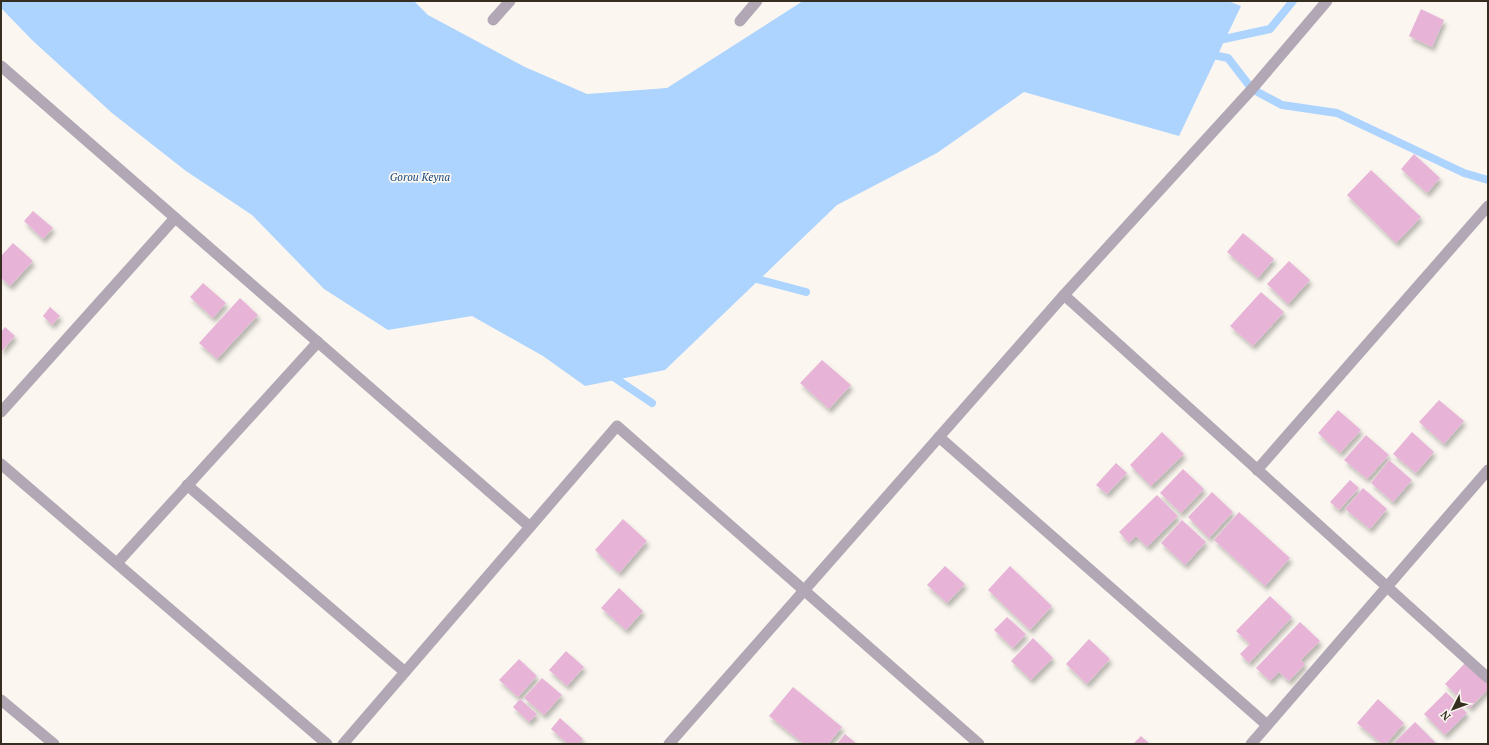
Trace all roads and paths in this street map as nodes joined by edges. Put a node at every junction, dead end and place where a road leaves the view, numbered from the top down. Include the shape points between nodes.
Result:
1 (510, 1) edge
2 (757, 1) edge
3 (1327, 1) edge
4 (493, 20) dead end
5 (740, 21) dead end
6 (1, 66) edge
7 (1488, 206) edge
8 (175, 218) junction
9 (1064, 295) junction
10 (318, 342) junction
11 (1, 412) edge
12 (939, 437) junction
13 (1, 464) edge
14 (1257, 470) junction
15 (1488, 470) edge
16 (187, 486) junction
17 (530, 527) junction
18 (117, 563) junction
19 (1387, 586) junction
20 (805, 590) junction
21 (405, 672) junction
22 (1488, 678) edge
23 (1, 700) edge
24 (1267, 725) junction
25 (54, 744) edge
26 (326, 744) edge
27 (343, 744) edge
28 (669, 744) edge
29 (979, 744) edge
30 (1251, 744) edge

1 - 4 street
2 - 5 street
3 - 9 street via 1252,89
6 - 8 street
7 - 14 street
8 - 10 street
8 - 11 street
9 - 12 street
9 - 14 street
10 - 16 street
10 - 17 street
12 - 20 street
12 - 24 street
13 - 18 street
14 - 19 street
15 - 19 street
16 - 18 street
16 - 21 street
17 - 20 street via 617,426
17 - 21 street
18 - 26 street
19 - 22 street
19 - 24 street
20 - 28 street
20 - 29 street
21 - 27 street
23 - 25 street
24 - 30 street

